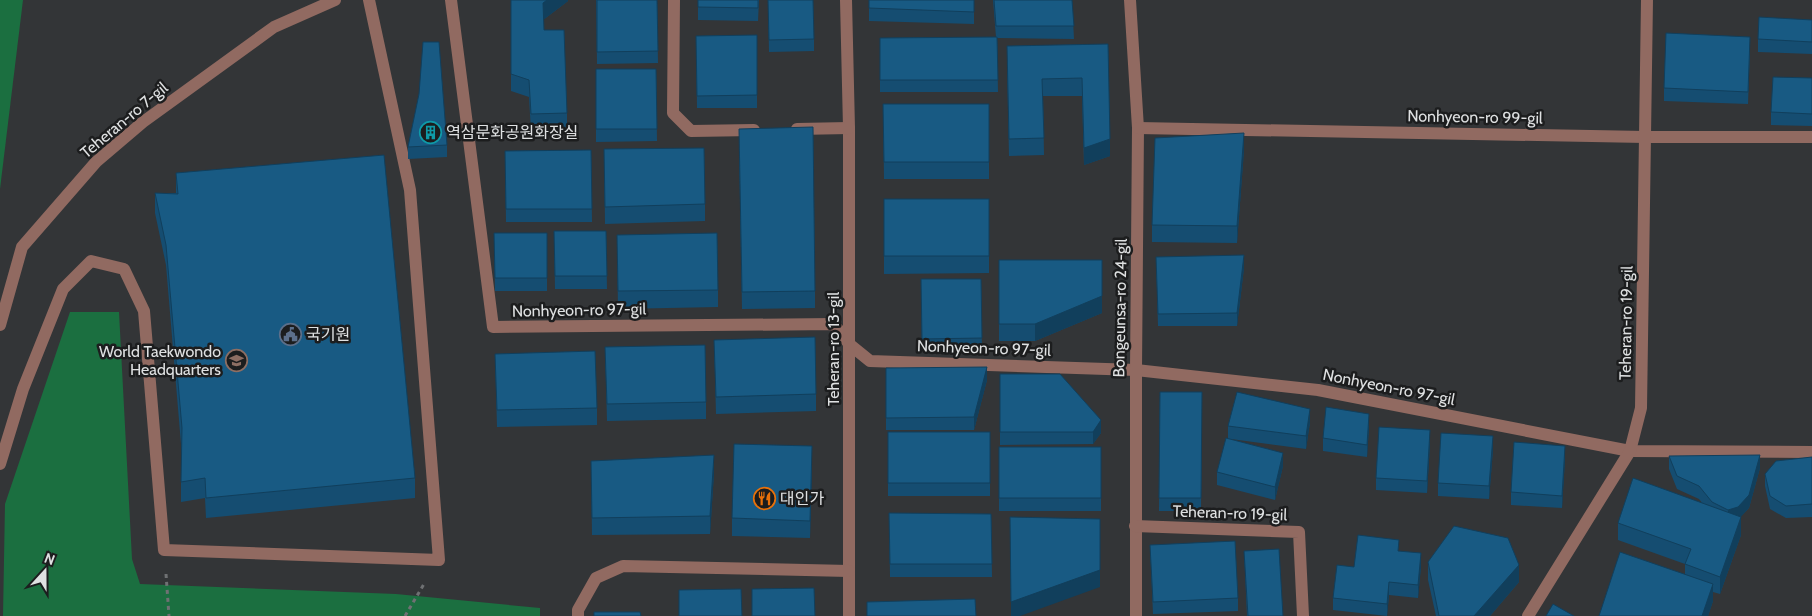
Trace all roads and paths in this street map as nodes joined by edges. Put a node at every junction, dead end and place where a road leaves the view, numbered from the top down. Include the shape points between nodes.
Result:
1 (335, 0) edge
2 (369, 0) edge
3 (451, 0) edge
4 (674, 0) edge
5 (846, 0) edge
6 (1130, 0) edge
7 (1647, 0) edge
8 (849, 128) junction
9 (1138, 128) junction
10 (1645, 137) junction
11 (1812, 137) edge
12 (0, 325) edge
13 (849, 344) junction
14 (1136, 370) junction
15 (1630, 452) junction
16 (1812, 452) edge
17 (0, 464) edge
18 (1135, 526) junction
19 (164, 550) junction
20 (439, 560) junction
21 (849, 571) junction
22 (169, 616) edge
23 (405, 616) edge
24 (578, 616) edge
25 (849, 616) edge
26 (1136, 616) edge
27 (1302, 616) edge
28 (1528, 616) edge

1 - 12 street, Teheran-ro 7-gil via 274,27 143,122 96,162 22,246
2 - 20 street via 410,190
3 - 13 street, Nonhyeon-ro 97-gil via 493,327 834,324
4 - 8 street via 672,113 691,131
5 - 8 street, Teheran-ro 13-gil
6 - 9 street, Bongeunsa-ro 24-gil
7 - 10 street, Teheran-ro 19-gil
8 - 13 street, Teheran-ro 13-gil
9 - 10 street, Nonhyeon-ro 99-gil
9 - 14 street, Bongeunsa-ro 24-gil
10 - 11 street, Nonhyeon-ro 99-gil
10 - 15 street, Teheran-ro 19-gil via 1641,408
13 - 14 street, Nonhyeon-ro 97-gil via 870,360
13 - 21 street, Teheran-ro 13-gil
14 - 15 street, Nonhyeon-ro 97-gil via 1318,390
14 - 18 street, Bongeunsa-ro 24-gil
15 - 16 street, Nonhyeon-ro 97-gil
15 - 28 street, Teheran-ro 19-gil
17 - 19 street via 23,390 63,289 91,261 124,269 144,311
18 - 26 street, Bongeunsa-ro 24-gil
18 - 27 street, Teheran-ro 19-gil via 1299,532
19 - 20 street
19 - 22 path
20 - 23 path
21 - 24 street via 623,566 596,578 578,610
21 - 25 street, Teheran-ro 13-gil

